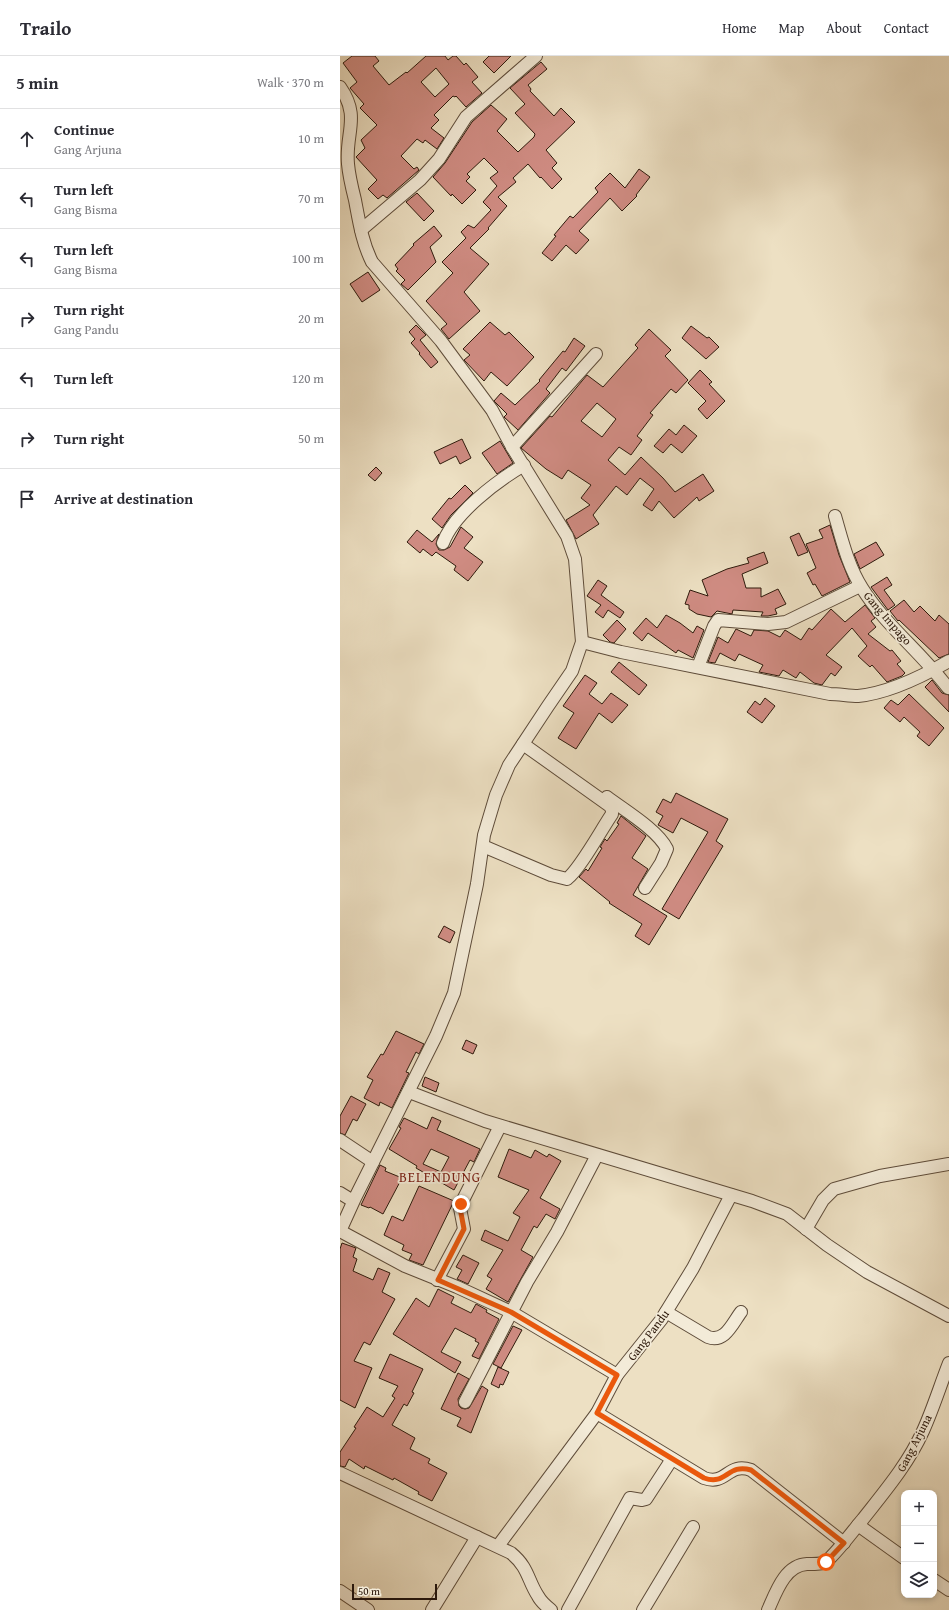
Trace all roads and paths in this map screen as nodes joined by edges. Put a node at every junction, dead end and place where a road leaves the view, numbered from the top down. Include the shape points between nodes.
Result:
1 (536, 56) edge
2 (340, 87) edge
3 (360, 230) junction
4 (596, 354) dead end
5 (512, 447) junction
6 (524, 465) junction
7 (835, 516) dead end
8 (443, 543) dead end
9 (860, 586) junction
10 (582, 642) junction
11 (949, 661) edge
12 (698, 667) junction
13 (934, 670) junction
14 (948, 688) dead end
15 (524, 742) junction
16 (483, 846) junction
17 (645, 888) dead end
18 (409, 1092) junction
19 (500, 1126) junction
20 (340, 1140) edge
21 (597, 1155) junction
22 (373, 1162) junction
23 (949, 1164) edge
24 (340, 1193) edge
25 (731, 1195) junction
26 (353, 1201) junction
27 (806, 1229) junction
28 (340, 1231) edge
29 (438, 1280) junction
30 (511, 1312) junction
31 (666, 1312) junction
32 (741, 1312) dead end
33 (949, 1316) edge
34 (949, 1363) edge
35 (617, 1375) junction
36 (465, 1402) dead end
37 (597, 1413) junction
38 (672, 1459) junction
39 (340, 1473) edge
40 (858, 1525) junction
41 (693, 1527) dead end
42 (477, 1537) junction
43 (844, 1543) junction
44 (498, 1546) junction
45 (901, 1556) edge
46 (937, 1582) edge
47 (949, 1590) edge
48 (340, 1591) edge
49 (368, 1610) edge
50 (432, 1610) edge
51 (551, 1610) edge
52 (568, 1610) edge
53 (643, 1610) edge
54 (768, 1610) edge

1 - 3 street via 466,117 439,159 420,180
2 - 3 street via 352,114 348,163
3 - 5 street via 372,262 441,341 492,410
4 - 5 street
5 - 6 street
6 - 8 street via 498,481 464,512
6 - 10 street via 567,536 575,559
7 - 9 street, Gang Impago via 846,554
9 - 12 street via 786,622 768,624 718,620
9 - 13 street, Gang Impago via 878,610
10 - 12 street
10 - 15 street via 572,671
11 - 13 street
12 - 13 street via 830,694 857,696 888,689
13 - 14 street, Gang Impago
15 - 16 street via 509,765 496,795
15 - 16 street via 610,806 612,814 580,864 567,879 551,875
15 - 17 street via 642,822 664,842 667,849
16 - 18 street via 454,993
18 - 19 street
18 - 22 street
19 - 21 street
19 - 29 street via 461,1204 464,1229
20 - 22 street
21 - 25 street
21 - 30 street
22 - 26 street
23 - 27 street via 880,1176 834,1189 823,1200
24 - 26 street
25 - 27 street via 776,1209
25 - 31 street, Gang Pandu via 693,1268
26 - 28 street
27 - 33 street via 867,1272
28 - 29 street via 405,1266
29 - 30 street
30 - 35 street
30 - 36 street
31 - 32 street via 714,1339 724,1335
31 - 35 street, Gang Pandu
34 - 40 street, Gang Arjuna via 910,1456 894,1481
35 - 37 street, Gang Pandu
37 - 38 street
37 - 44 street, Gang Pandu
38 - 43 street via 711,1480 720,1480 739,1468 751,1470
38 - 52 street via 646,1499 630,1498
39 - 42 street
40 - 43 street, Gang Arjuna
40 - 45 street
41 - 53 street
42 - 44 street
42 - 50 street
43 - 54 street, Gang Arjuna via 826,1562 801,1565 791,1570 777,1590
44 - 51 street via 520,1561 538,1597
46 - 47 street
48 - 49 street

